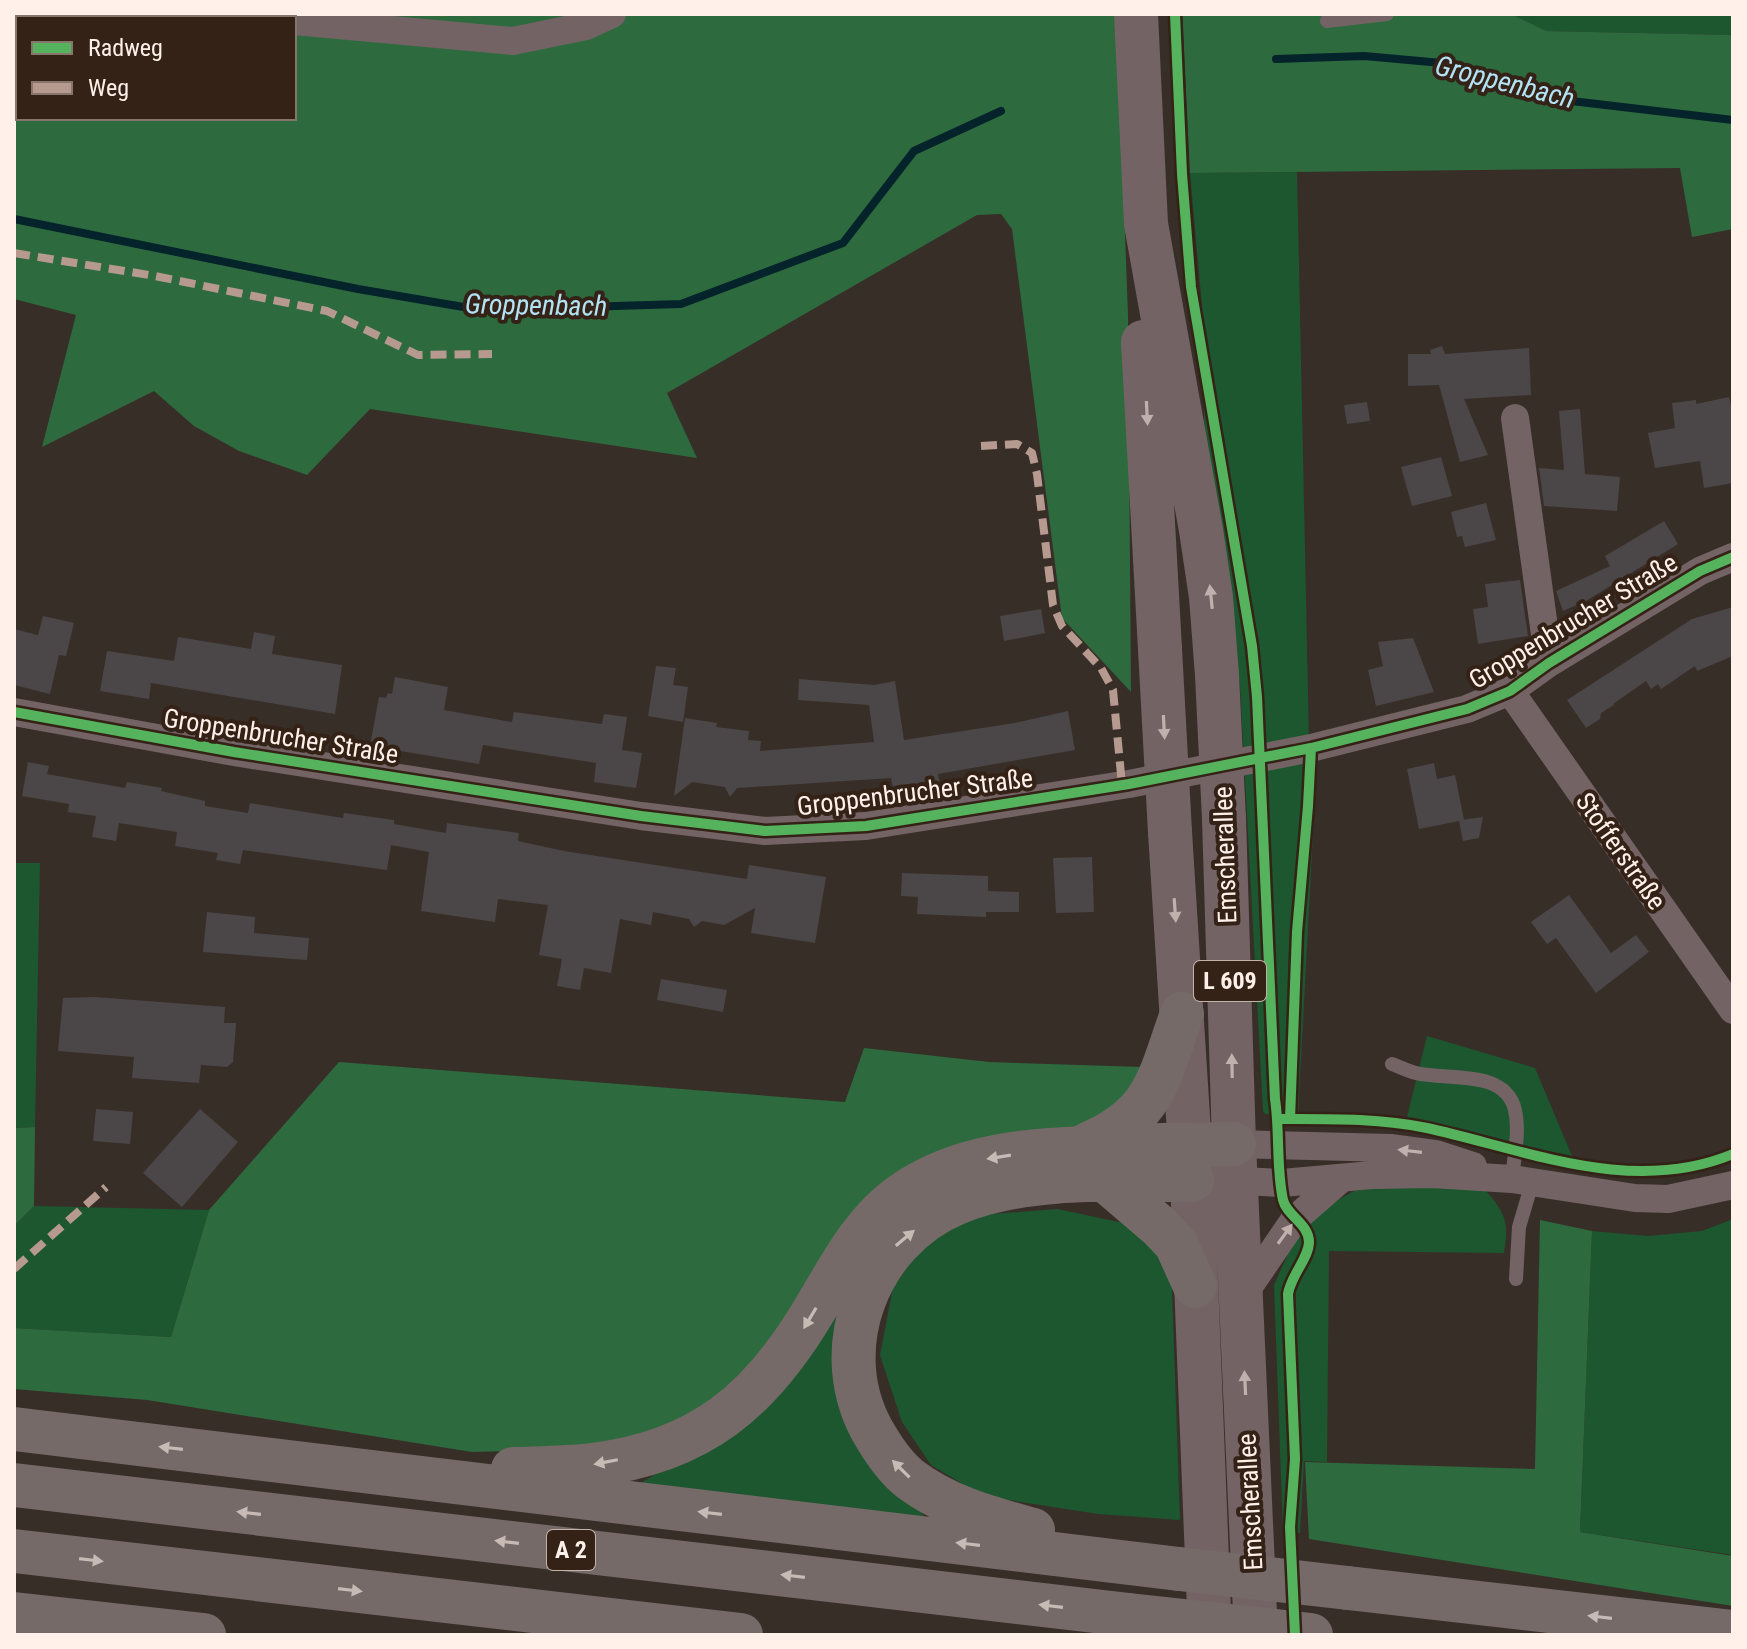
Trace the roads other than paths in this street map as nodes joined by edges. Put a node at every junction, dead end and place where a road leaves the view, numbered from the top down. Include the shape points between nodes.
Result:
1 (217, 14) edge
2 (612, 14) edge
3 (1136, 14) edge
4 (1387, 14) edge
5 (239, 16) edge
6 (296, 21) edge
7 (1327, 21) dead end
8 (1146, 224) junction
9 (1515, 418) dead end
10 (1733, 557) edge
11 (1549, 663) junction
12 (1510, 691) junction
13 (14, 712) edge
14 (1733, 1010) edge
15 (1182, 1014) junction
16 (1392, 1064) dead end
17 (1076, 1149) junction
18 (1191, 1162) junction
19 (1235, 1162) junction
20 (1342, 1178) junction
21 (1105, 1180) junction
22 (1522, 1181) junction
23 (1733, 1185) edge
24 (1516, 1279) dead end
25 (1195, 1286) junction
26 (1241, 1298) junction
27 (14, 1429) edge
28 (387, 1475) junction
29 (14, 1485) edge
30 (14, 1551) edge
31 (1128, 1559) junction
32 (14, 1614) edge
33 (14, 1628) edge
34 (1733, 1632) edge
35 (40, 1635) edge
36 (204, 1635) edge
37 (741, 1635) edge
38 (1210, 1635) edge
39 (1256, 1635) edge
40 (1311, 1635) edge

1 - 5 street
2 - 6 street via 586,26 513,41
3 - 8 main road, Emscherallee / L 609
4 - 7 lane
8 -> 15 main road, Emscherallee / L 609, bridge via 1140,286
19 -> 8 main road, Emscherallee / L 609, bridge via 1211,597
9 - 11 street, Groppenbrucher Straße
10 - 11 street, Groppenbrucher Straße via 1700,571
11 - 12 street, Groppenbrucher Straße
12 - 13 street, Groppenbrucher Straße via 1398,728 1129,784 866,826 765,831 234,752
12 - 14 street, Stofferstraße
15 - 17 highway via 1153,1093 1139,1113
15 - 18 main road, Emscherallee / L 609
16 - 22 lane via 1496,1085 1508,1095
17 - 18 highway
17 -> 28 highway via 976,1160 902,1195 842,1262 797,1340 764,1383 706,1430 682,1442 592,1465
18 - 19 highway
18 - 21 highway
18 - 25 main road, Emscherallee / L 609
19 - 20 street via 1282,1183
22 -> 19 street via 1436,1154 1392,1148
19 - 26 main road, Emscherallee / L 609
20 - 22 street via 1432,1174
26 -> 20 street via 1295,1219
21 - 25 highway via 1176,1244
31 -> 21 highway via 982,1516 942,1500 908,1478 871,1429 857,1397 853,1361 856,1323 871,1280 894,1248 923,1223 956,1203 1002,1190
22 - 23 street via 1668,1199
22 - 24 lane
25 - 38 main road, Emscherallee / L 609
39 -> 26 main road, Emscherallee / L 609
28 -> 27 highway
31 -> 28 highway
40 -> 29 highway, A 2, bridge
30 -> 37 highway
34 -> 31 highway, bridge
32 - 36 highway
33 - 35 highway

